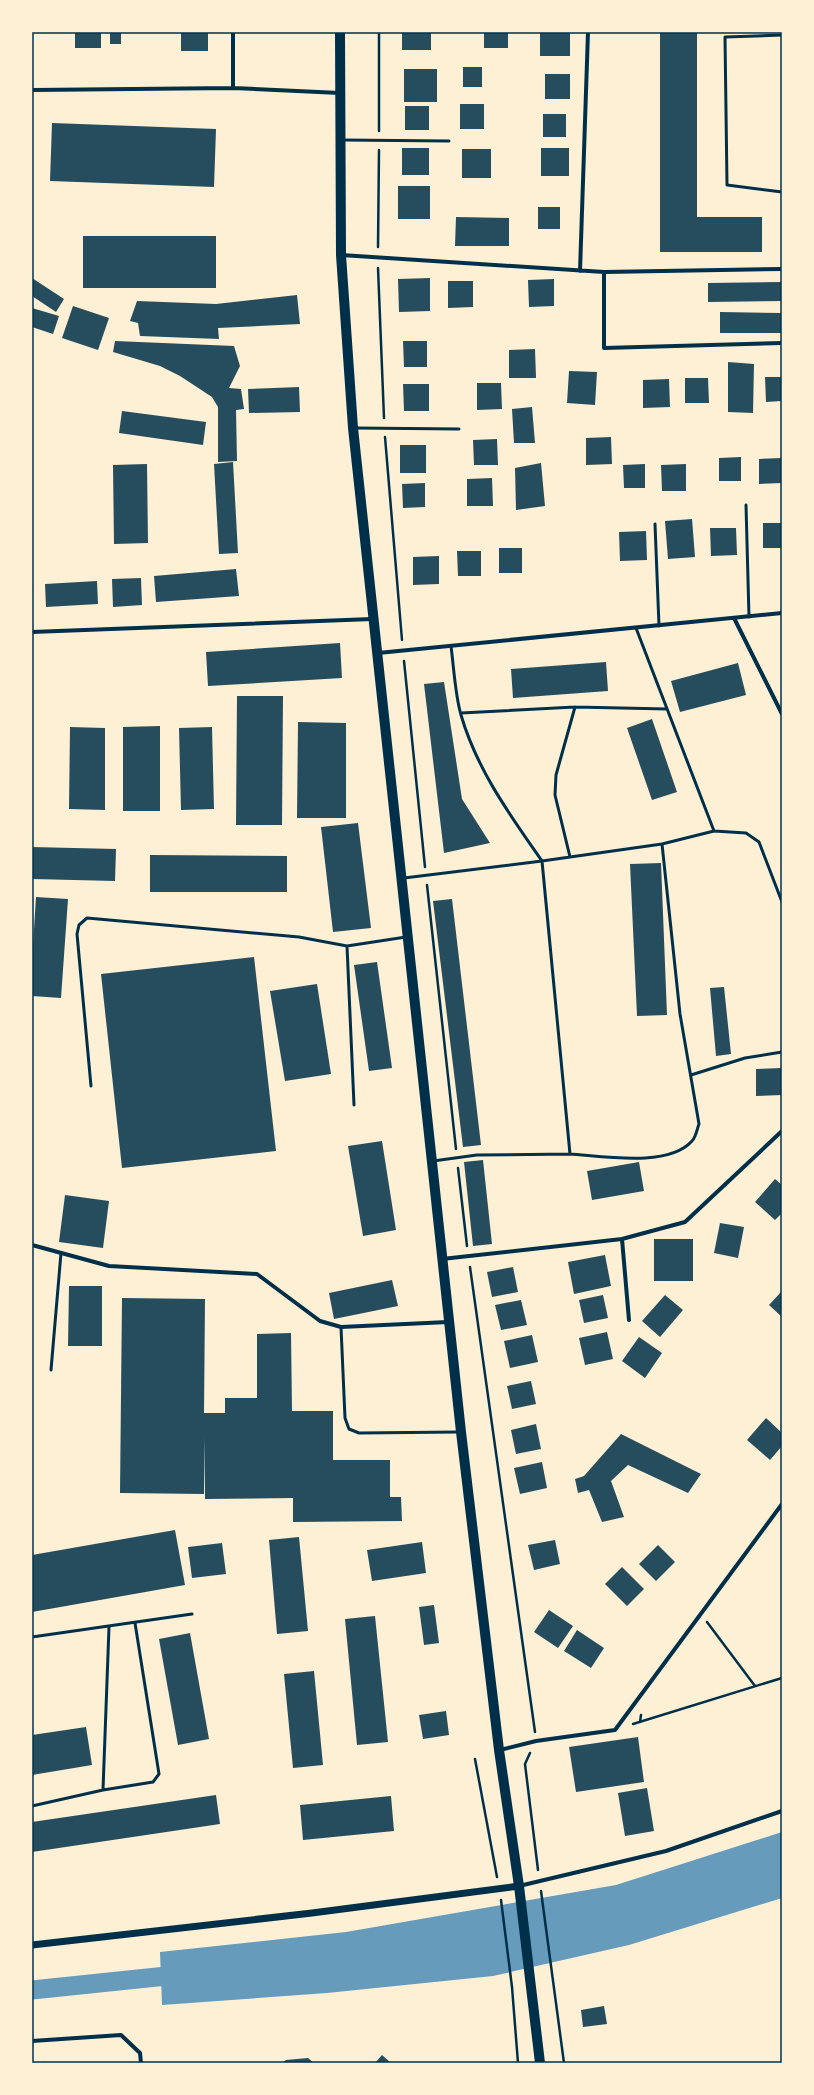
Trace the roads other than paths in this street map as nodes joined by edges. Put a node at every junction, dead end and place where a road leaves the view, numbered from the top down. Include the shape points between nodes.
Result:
1 (233, 32) edge
2 (340, 32) edge
3 (588, 32) edge
4 (782, 35) edge
5 (233, 88) junction
6 (32, 90) edge
7 (340, 93) junction
8 (340, 140) junction
9 (449, 141) dead end
10 (782, 192) edge
11 (341, 255) junction
12 (782, 268) edge
13 (580, 271) junction
14 (604, 272) junction
15 (782, 343) edge
16 (353, 428) junction
17 (459, 429) dead end
18 (746, 505) dead end
19 (655, 524) dead end
20 (782, 614) edge
21 (749, 617) junction
22 (734, 618) junction
23 (372, 619) junction
24 (659, 626) junction
25 (636, 628) junction
26 (32, 632) edge
27 (451, 646) junction
28 (376, 654) junction
29 (575, 707) junction
30 (667, 709) junction
31 (461, 714) junction
32 (782, 714) edge
33 (714, 831) junction
34 (662, 844) junction
35 (570, 857) junction
36 (542, 861) junction
37 (400, 878) junction
38 (782, 902) edge
39 (407, 937) junction
40 (346, 946) junction
41 (782, 1052) edge
42 (691, 1075) junction
43 (91, 1086) dead end
44 (354, 1105) dead end
45 (782, 1131) edge
46 (570, 1154) junction
47 (431, 1161) junction
48 (622, 1239) junction
49 (32, 1245) edge
50 (61, 1253) junction
51 (442, 1259) junction
52 (629, 1320) dead end
53 (449, 1322) junction
54 (341, 1327) junction
55 (51, 1370) dead end
56 (461, 1432) junction
57 (782, 1504) edge
58 (192, 1614) dead end
59 (135, 1623) junction
60 (109, 1627) junction
61 (32, 1637) edge
62 (499, 1750) junction
63 (104, 1790) junction
64 (32, 1806) edge
65 (782, 1811) edge
66 (519, 1886) junction
67 (32, 1945) edge
68 (32, 2041) edge
69 (141, 2063) edge
70 (540, 2063) edge

1 - 5 street
2 - 7 main road
3 - 13 street
4 - 10 lane via 725,37 727,185
5 - 6 street
5 - 7 street
7 - 8 main road
8 - 9 lane
8 - 11 main road
11 - 13 street
11 - 16 main road
12 - 14 street
13 - 14 street
14 - 15 street via 604,348
16 - 17 lane
16 - 23 main road
18 - 21 lane
19 - 24 lane
20 - 21 street
21 - 22 street
22 - 24 street
22 - 32 street
23 - 26 street
23 - 28 main road
24 - 25 street
25 - 27 street
25 - 30 lane
27 - 28 street
27 - 31 lane
28 - 37 main road
29 - 30 lane
29 - 31 lane
29 - 35 lane via 556,774 555,795
30 - 33 lane
31 - 36 lane via 470,744 502,804
33 - 34 lane
33 - 38 lane via 746,833 759,842
34 - 35 lane
34 - 42 lane via 680,1014
35 - 36 lane
36 - 37 lane
36 - 46 lane
37 - 39 main road
39 - 40 lane
39 - 47 main road
40 - 43 lane via 299,937 87,918 78,925 77,934
40 - 44 lane
41 - 42 lane via 746,1058
42 - 46 lane via 699,1124 692,1140 674,1153 648,1159
45 - 48 street via 686,1222
46 - 47 lane via 477,1155
47 - 51 main road
48 - 51 street
48 - 52 street
49 - 50 street
50 - 54 street via 109,1266 257,1274 320,1321
50 - 55 lane
51 - 53 main road
53 - 54 street
53 - 56 main road
54 - 56 lane via 345,1418 349,1428 359,1433
56 - 62 main road
57 - 62 street via 614,1730 536,1741
58 - 59 lane
59 - 60 lane
59 - 63 lane via 159,1774 153,1782
60 - 61 lane
60 - 63 lane
62 - 66 main road
63 - 64 lane
65 - 66 street via 666,1851
66 - 67 street
66 - 70 main road
68 - 69 street via 121,2036 140,2053

